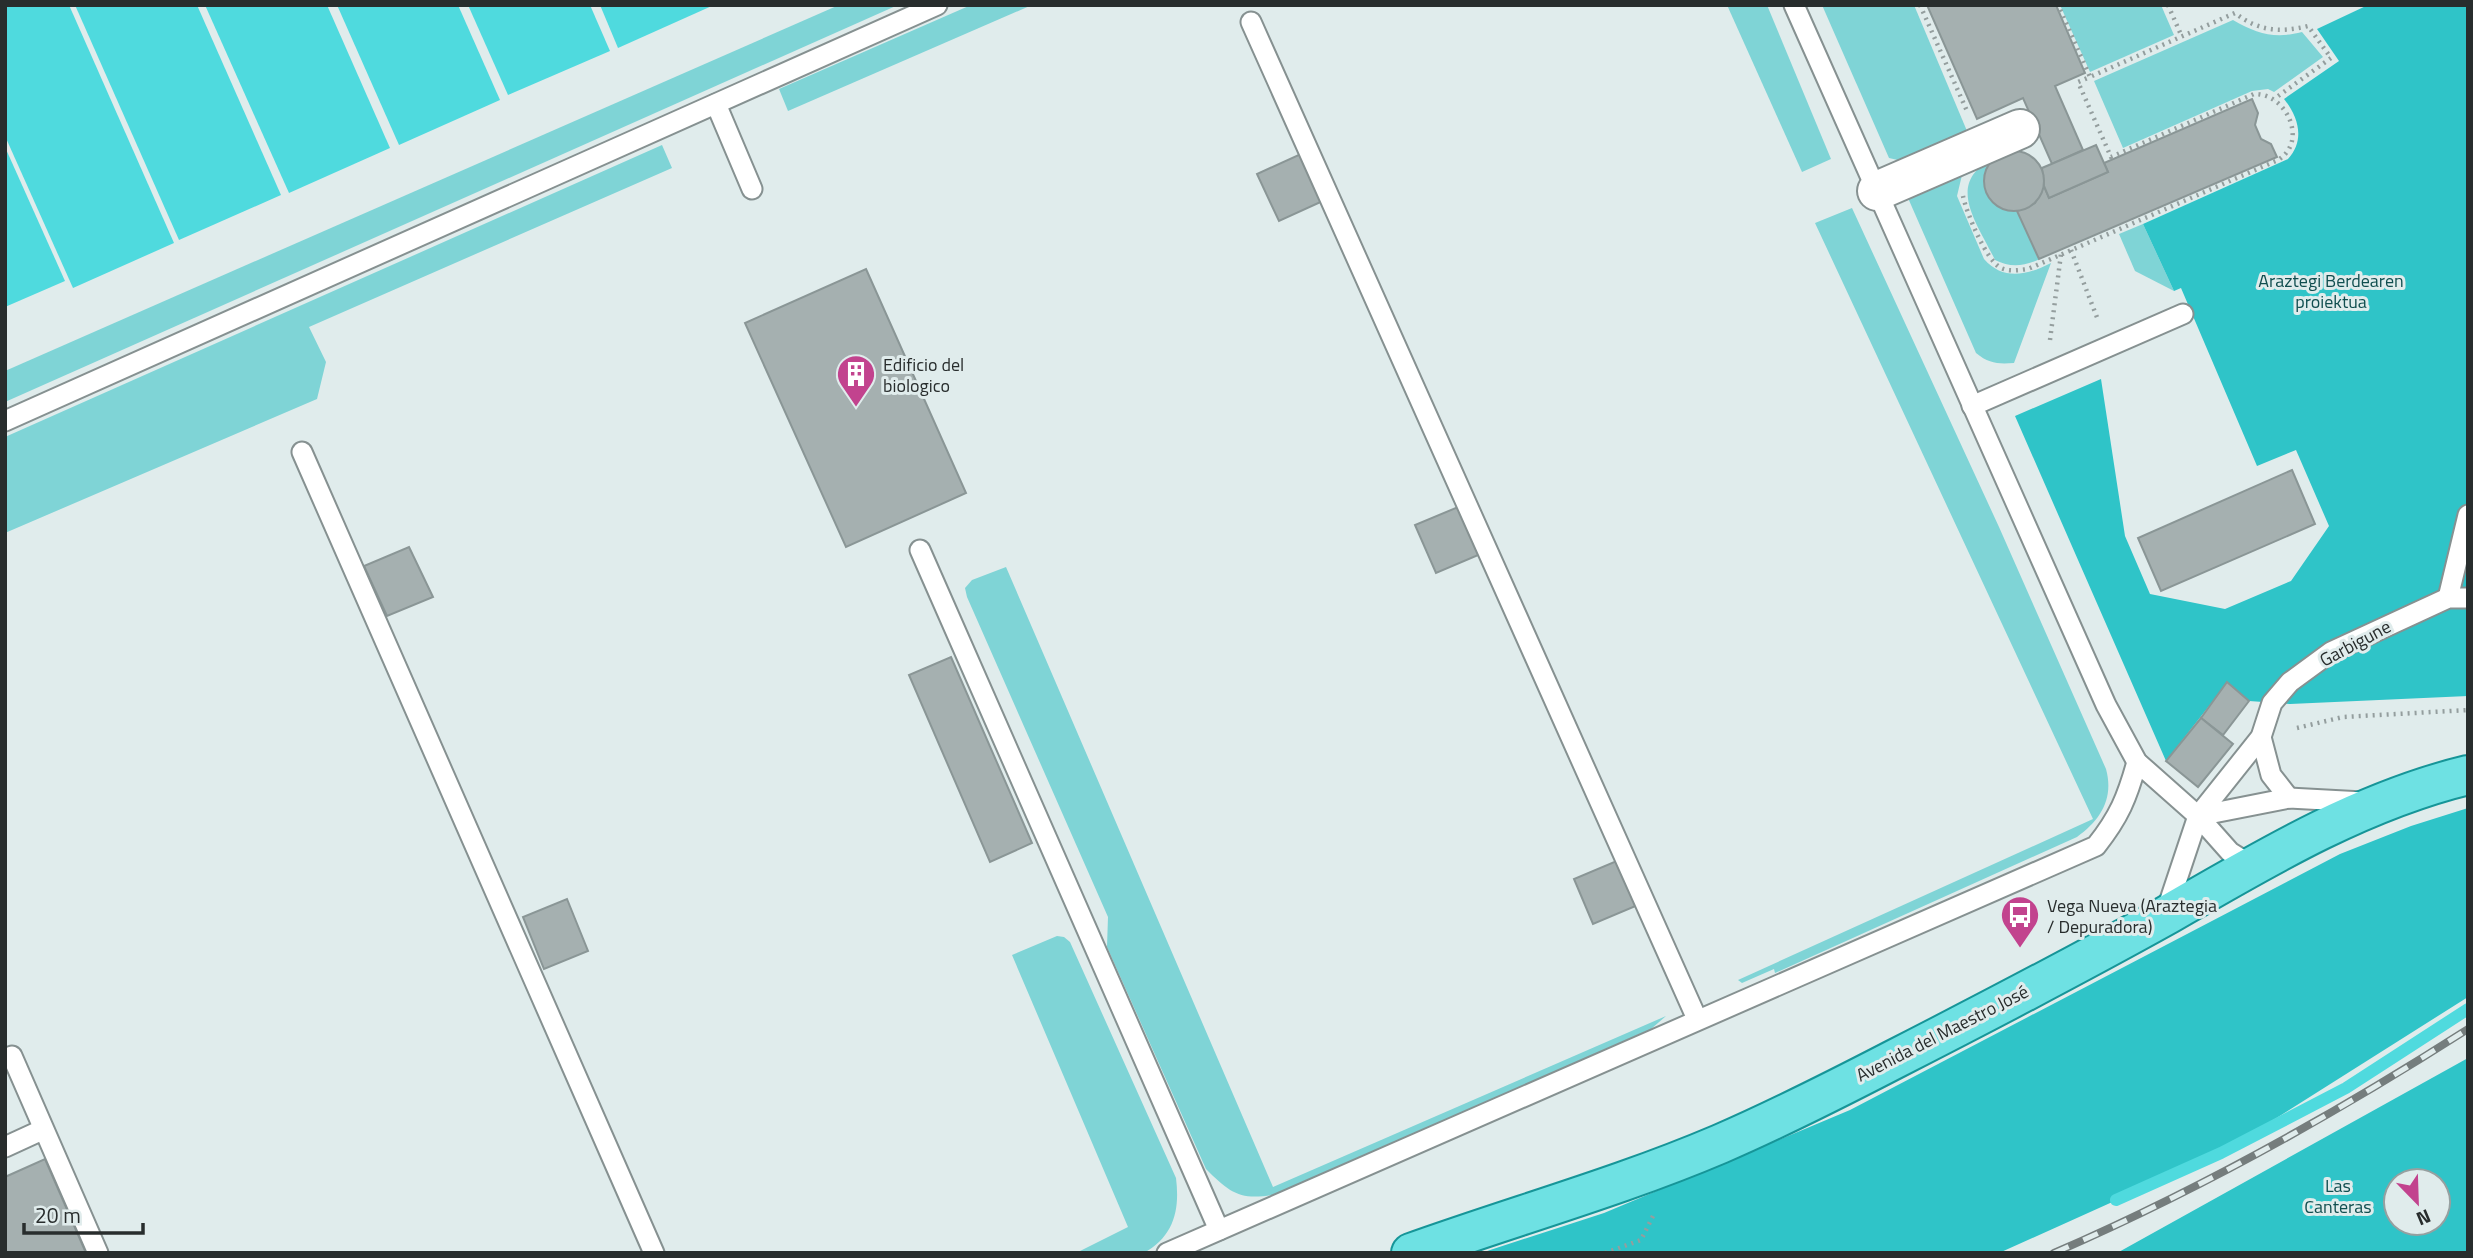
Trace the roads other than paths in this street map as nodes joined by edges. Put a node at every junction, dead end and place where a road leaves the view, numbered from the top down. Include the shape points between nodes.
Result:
1 (937, 5) edge
2 (1794, 5) edge
3 (1251, 22) dead end
4 (716, 104) junction
5 (2020, 129) dead end
6 (752, 189) dead end
7 (1877, 191) junction
8 (2183, 314) dead end
9 (1972, 406) junction
10 (5, 421) edge
11 (302, 452) dead end
12 (2468, 515) edge
13 (920, 550) dead end
14 (2458, 598) edge
15 (2261, 737) junction
16 (2137, 762) junction
17 (2462, 776) edge
18 (2289, 798) junction
19 (2385, 803) junction
20 (2198, 816) junction
21 (2251, 866) junction
22 (2165, 915) junction
23 (1697, 1019) junction
24 (7, 1052) edge
25 (43, 1130) junction
26 (5, 1147) edge
27 (1219, 1230) junction
28 (98, 1253) edge
29 (654, 1253) edge
30 (1167, 1253) edge
31 (1411, 1253) edge

1 - 4 lane
2 - 7 lane
3 - 23 lane
4 - 6 lane
4 - 10 lane
5 - 7 street
7 - 9 lane
8 - 9 lane
9 - 16 lane via 2106,705
11 - 29 lane
12 - 14 lane, Garbigune
13 - 27 lane
14 - 15 lane, Garbigune via 2331,652 2272,703
15 - 18 lane via 2271,775
15 - 20 lane
16 - 20 lane
16 - 23 lane via 2115,822 2096,846
17 - 19 main road, Avenida del Maestro José
18 - 19 lane
18 - 20 lane
19 - 21 main road, Avenida del Maestro José
20 - 21 lane via 2230,852
20 - 22 lane
21 - 22 main road, Avenida del Maestro José
22 - 31 main road, Avenida del Maestro José via 1893,1060 1720,1144
23 - 27 lane
24 - 25 lane
25 - 26 lane
25 - 28 lane
27 - 30 lane

